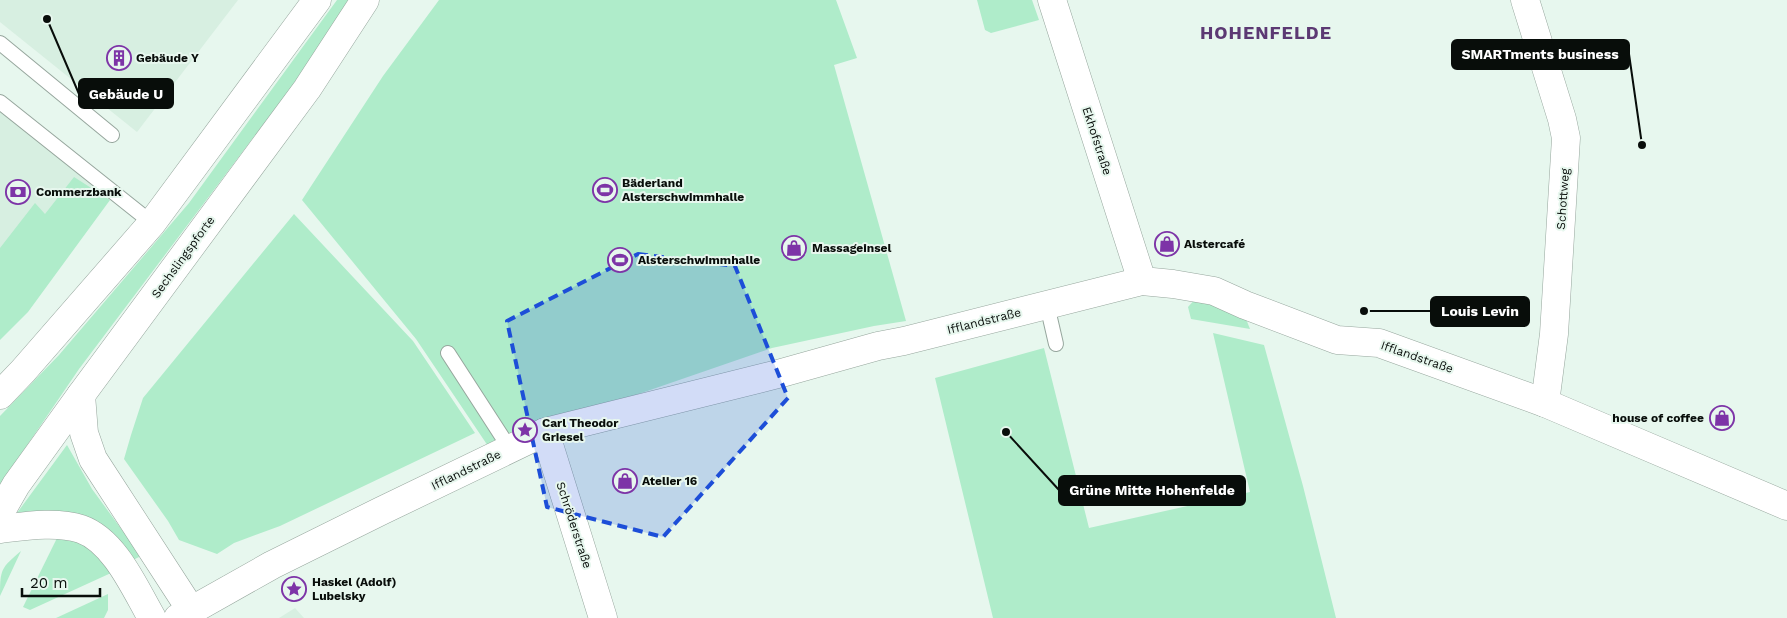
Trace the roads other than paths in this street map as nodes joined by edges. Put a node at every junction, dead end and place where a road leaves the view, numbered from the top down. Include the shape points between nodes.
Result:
1 (317, 0) edge
2 (365, 0) edge
3 (1052, 0) edge
4 (1526, 0) edge
5 (0, 43) edge
6 (0, 102) edge
7 (112, 136) dead end
8 (152, 223) junction
9 (1142, 281) junction
10 (1046, 305) junction
11 (1056, 344) dead end
12 (448, 353) dead end
13 (0, 395) edge
14 (80, 395) junction
15 (1546, 403) junction
16 (545, 432) junction
17 (510, 449) junction
18 (1787, 506) edge
19 (0, 513) edge
20 (0, 529) edge
21 (185, 614) edge
22 (152, 618) edge
23 (604, 618) edge

1 - 8 street
2 - 14 street, Sechslingspforte via 307,89
3 - 9 street, Ekhofstraße
4 - 15 street, Schottweg via 1566,138 1554,334
5 - 7 lane
6 - 8 lane
8 - 13 street
9 - 10 street, Ifflandstraße
9 - 15 street, Ifflandstraße via 1214,291 1336,340 1379,343
10 - 11 lane
10 - 16 street, Ifflandstraße
12 - 17 lane
14 - 19 street, Sechslingspforte
14 - 21 street, Ifflandstraße via 84,434 93,459
15 - 18 street, Ifflandstraße
16 - 17 street, Ifflandstraße
16 - 23 street, Schröderstraße
17 - 21 street, Ifflandstraße via 272,565
20 - 22 street via 59,526 82,529 93,535 112,552

